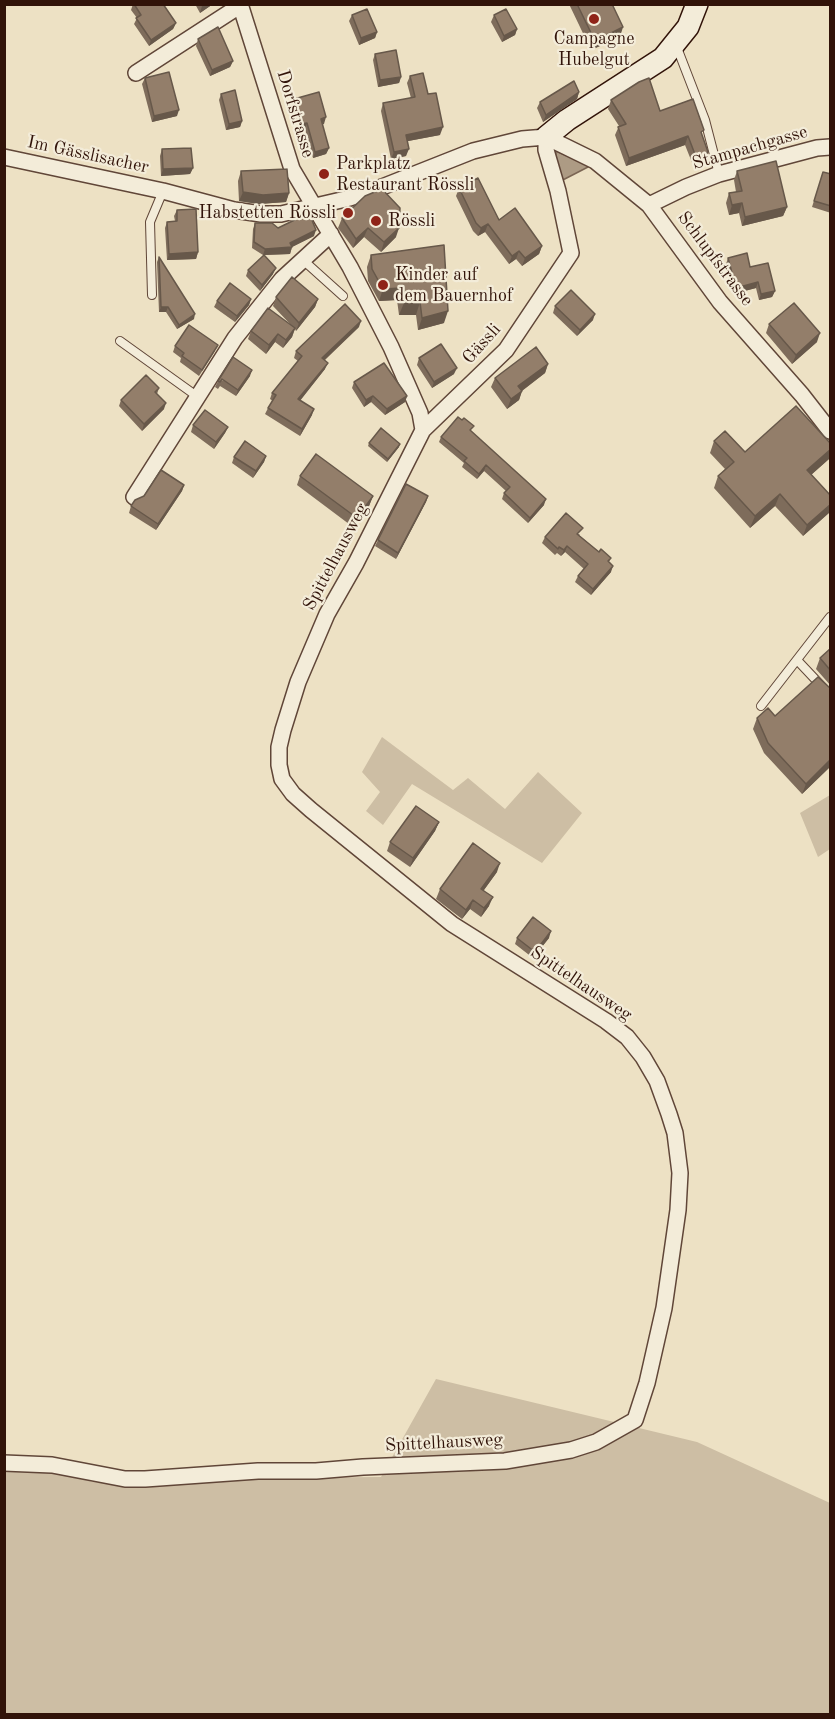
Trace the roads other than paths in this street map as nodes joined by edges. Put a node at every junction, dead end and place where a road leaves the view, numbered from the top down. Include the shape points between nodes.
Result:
1 (697, 4) edge
2 (240, 5) edge
3 (676, 44) junction
4 (136, 73) dead end
5 (546, 137) junction
6 (831, 147) edge
7 (4, 157) edge
8 (719, 174) junction
9 (163, 191) junction
10 (650, 205) junction
11 (314, 206) junction
12 (331, 234) junction
13 (303, 260) junction
14 (152, 295) dead end
15 (343, 296) dead end
16 (120, 341) dead end
17 (198, 398) junction
18 (423, 430) junction
19 (831, 431) edge
20 (134, 497) dead end
21 (831, 617) edge
22 (797, 660) junction
23 (831, 695) edge
24 (761, 706) dead end
25 (4, 1463) edge

1 - 3 street via 691,22
2 - 4 street
2 - 11 street, Dorfstrasse via 292,169
3 - 5 street via 655,64
3 - 8 lane via 705,120
5 - 10 street, Schlupfstrasse via 595,161
5 - 11 street via 473,151 382,187
5 - 18 street, Gässli via 572,254 506,350
6 - 8 street, Stampachgasse
7 - 9 street, Im Gässlisacher
8 - 10 street, Stampachgasse
9 - 11 street, Im Gässlisacher via 261,214
9 - 14 lane, Im Gässlisacher via 150,222
10 - 19 street, Schlupfstrasse via 720,302
11 - 12 street
12 - 13 street
12 - 18 street via 391,347 420,413
13 - 15 lane
13 - 17 street via 282,279 235,338
16 - 17 lane
17 - 20 street
18 - 25 street, Spittelhausweg via 327,614 292,699 279,747 279,765 282,779 301,801 443,917 627,1037 657,1081 675,1133 680,1192 664,1308 635,1420 596,1442 572,1450 505,1461 145,1479 124,1479 52,1465
21 - 22 lane
22 - 23 lane
22 - 24 lane

